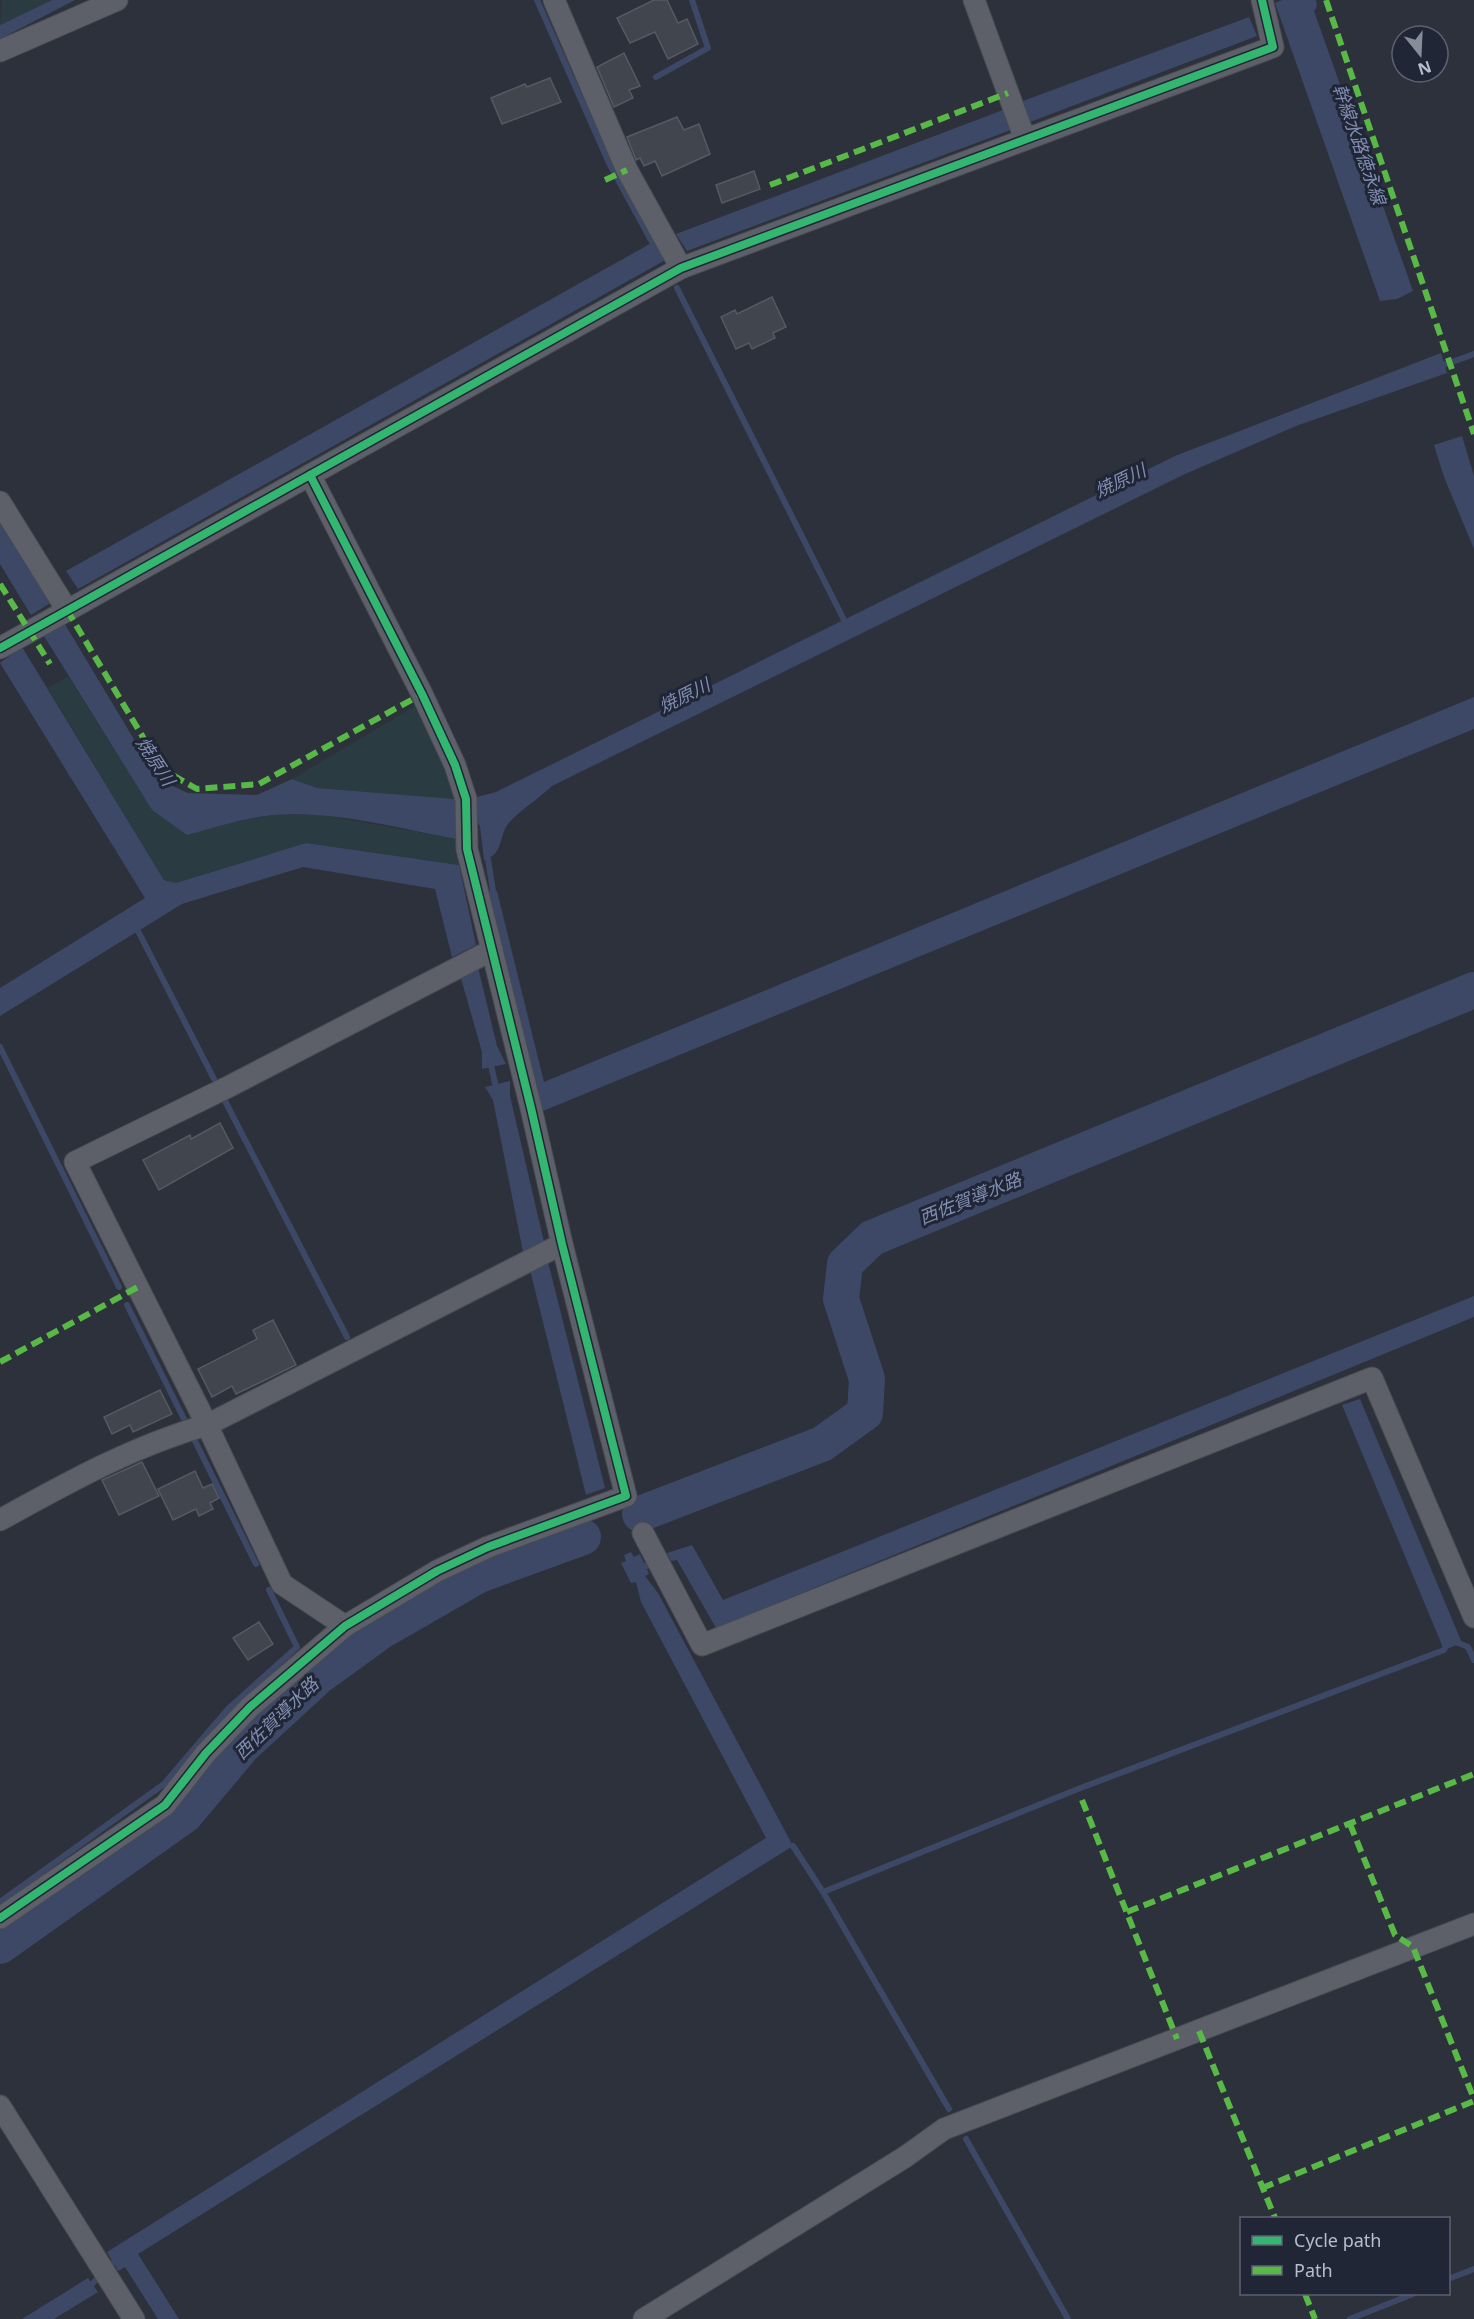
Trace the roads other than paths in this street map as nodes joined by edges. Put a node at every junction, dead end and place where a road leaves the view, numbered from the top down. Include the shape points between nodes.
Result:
1 (117, 0) edge
2 (554, 0) edge
3 (974, 0) edge
4 (1262, 0) edge
5 (0, 51) edge
6 (1025, 140) junction
7 (681, 268) junction
8 (310, 475) junction
9 (0, 501) edge
10 (67, 610) junction
11 (0, 648) edge
12 (475, 958) junction
13 (546, 1252) junction
14 (207, 1425) junction
15 (0, 1520) edge
16 (643, 1533) dead end
17 (1474, 1617) edge
18 (345, 1626) junction
19 (0, 1918) edge
20 (1474, 1924) edge
21 (0, 2106) edge
22 (134, 2319) edge
23 (644, 2319) edge

1 - 5 street
2 - 7 street via 627,170
3 - 6 street
4 - 6 street via 1273,47
6 - 7 street
7 - 8 street
8 - 10 street
8 - 12 street via 423,694 455,765 467,808
9 - 10 street
10 - 11 street
12 - 13 street
12 - 14 street via 75,1162
13 - 14 street
13 - 18 street via 626,1496 488,1546 437,1571
14 - 15 street via 98,1465
14 - 18 street via 282,1584
16 - 17 street via 702,1645 1372,1378
18 - 19 street via 250,1707 206,1753 165,1805
20 - 23 street via 944,2129
21 - 22 street

